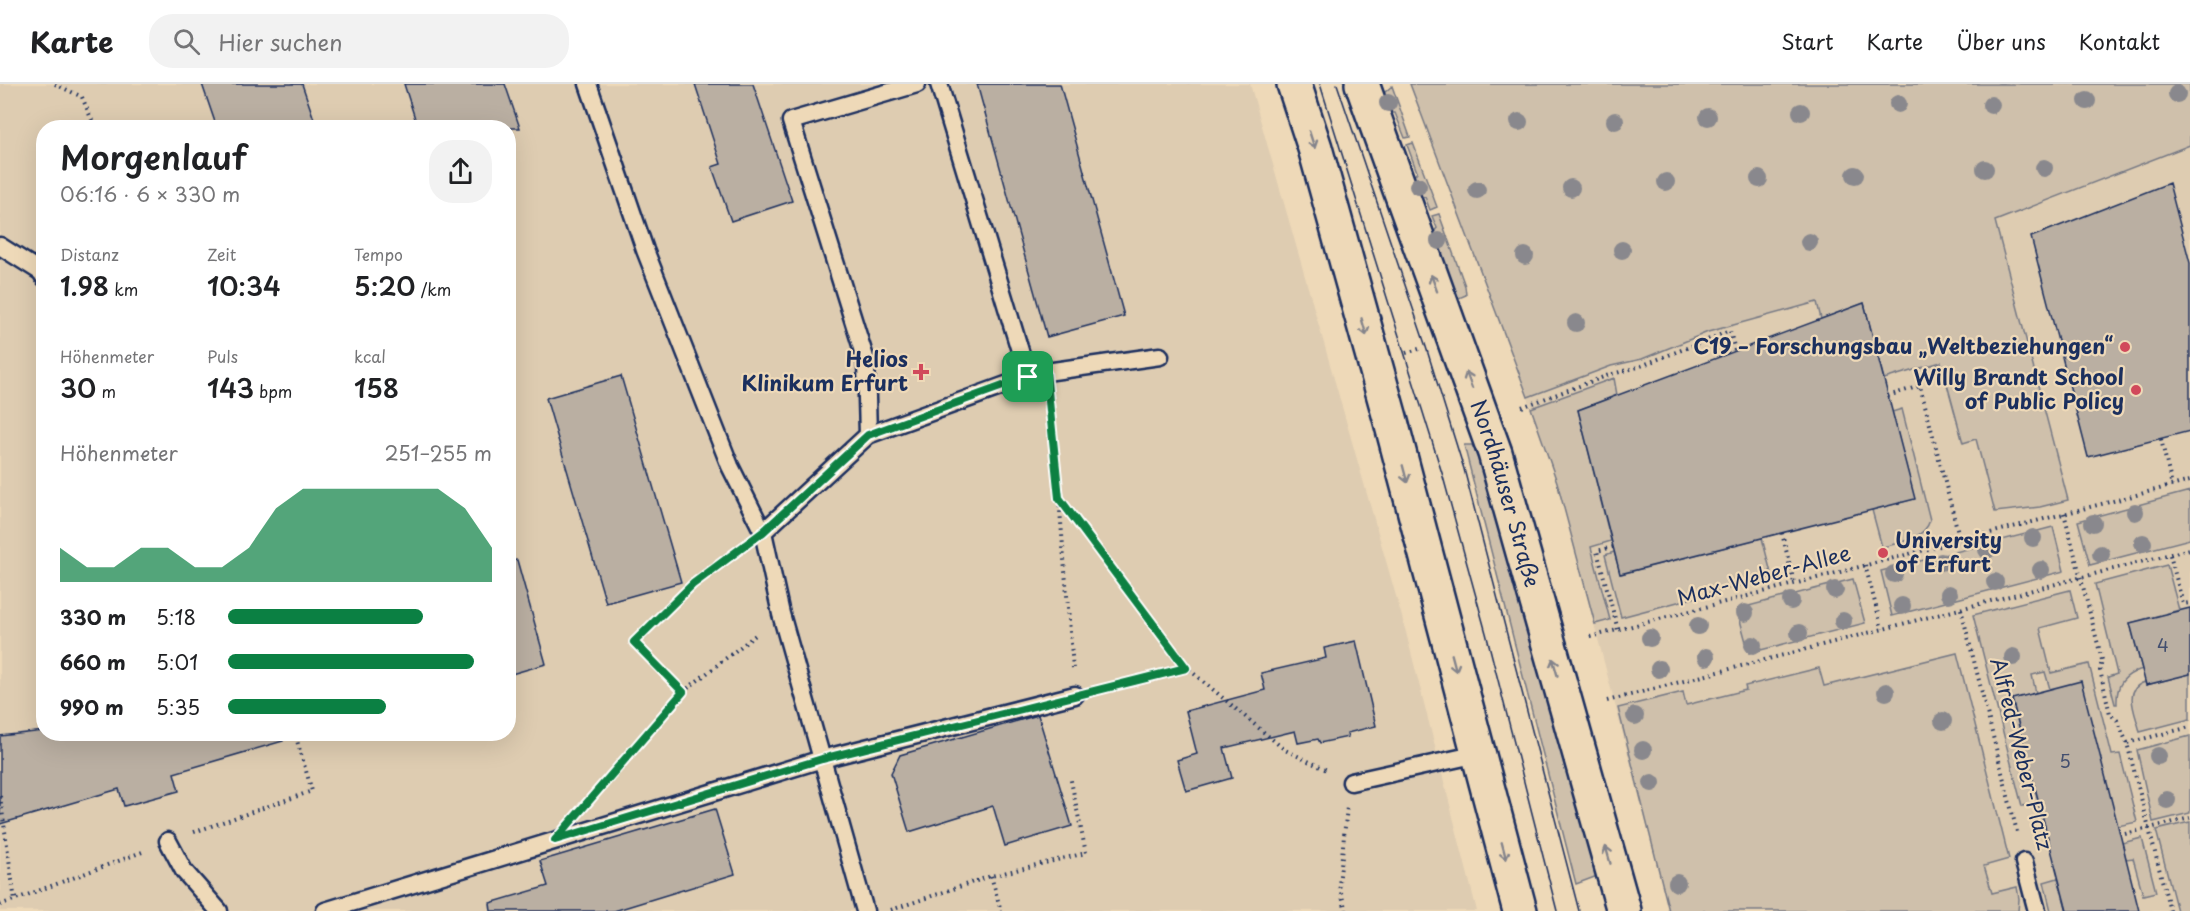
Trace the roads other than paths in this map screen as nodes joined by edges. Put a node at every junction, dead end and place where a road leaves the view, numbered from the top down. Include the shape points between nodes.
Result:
1 (588, 84) edge
2 (917, 84) edge
3 (939, 84) edge
4 (1294, 84) edge
5 (1362, 84) edge
6 (0, 246) edge
7 (36, 269) edge
8 (1160, 356) dead end
9 (1028, 377) junction
10 (868, 435) junction
11 (763, 532) junction
12 (1075, 695) road end
13 (1478, 754) junction
14 (822, 759) junction
15 (1350, 782) road end
16 (168, 841) road end
17 (2024, 862) road end
18 (219, 911) edge
19 (325, 911) edge
20 (866, 911) edge
21 (1520, 911) edge
22 (1624, 911) edge
23 (2037, 911) edge

1 - 11 lane via 645,250 730,466
2 - 10 lane via 791,121 866,361
3 - 9 lane
4 -> 13 main road via 1390,418
22 -> 5 main road, Nordhäuser Straße via 1496,453
6 - 7 lane
8 - 9 lane
9 - 10 lane
10 - 11 lane
11 - 14 lane via 781,614
12 - 14 lane
13 - 15 lane
13 -> 21 main road
14 - 19 lane
14 - 20 lane
16 - 18 lane via 184,871
17 - 23 lane, Alfred-Weber-Platz

